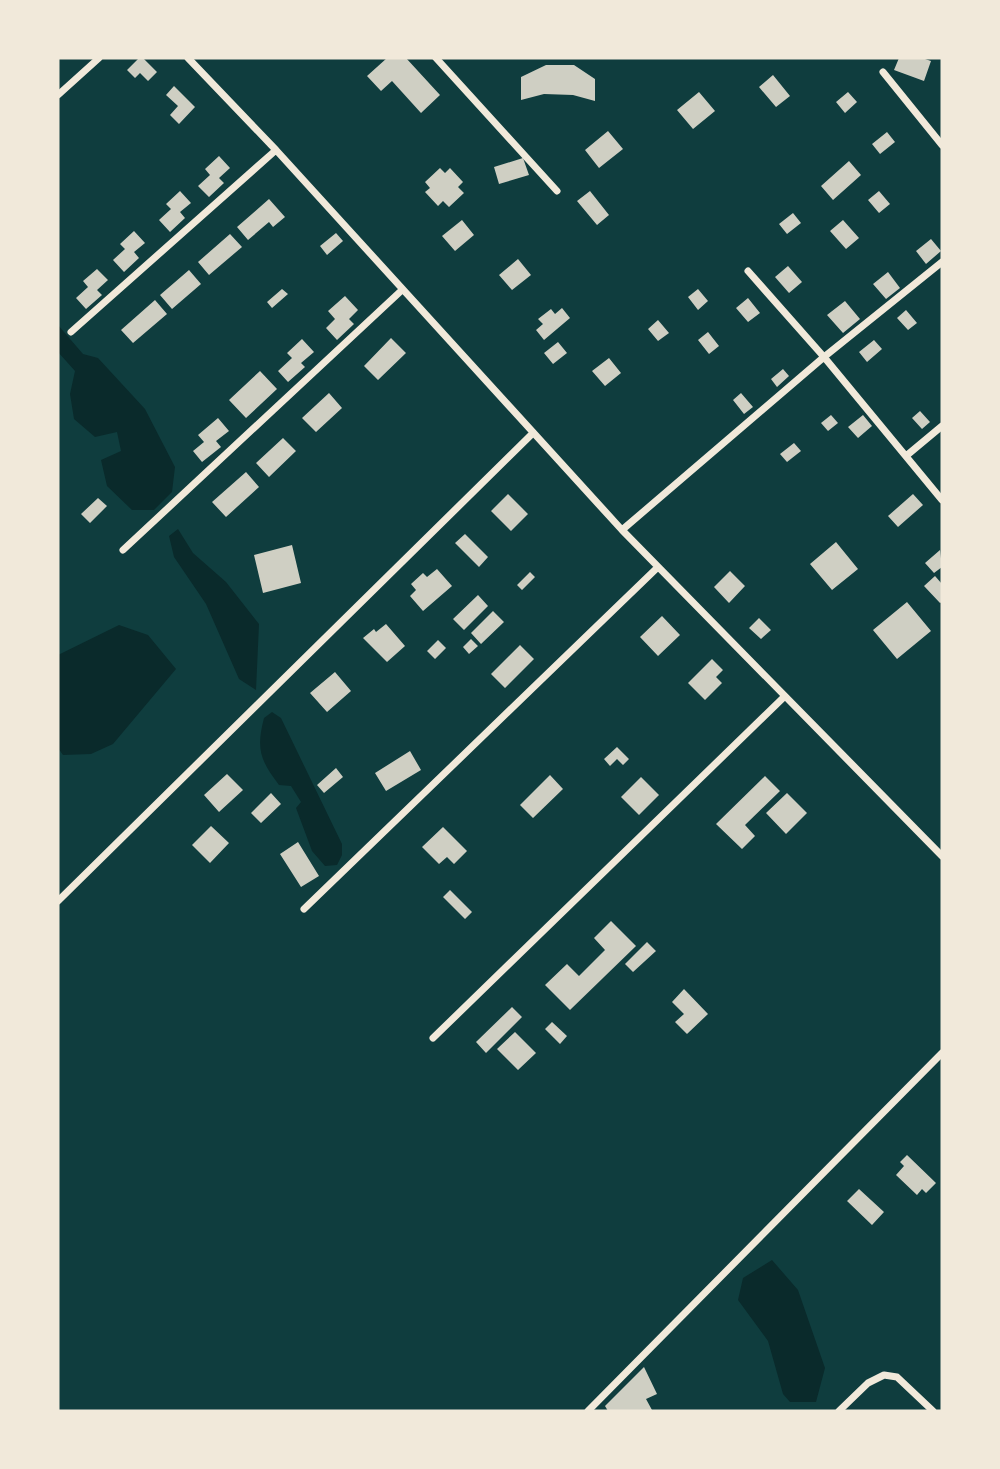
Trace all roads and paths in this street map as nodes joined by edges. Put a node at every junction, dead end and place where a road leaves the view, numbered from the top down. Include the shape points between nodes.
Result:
1 (99, 58) edge
2 (188, 58) edge
3 (436, 58) edge
4 (883, 72) dead end
5 (58, 95) edge
6 (942, 145) edge
7 (276, 150) junction
8 (557, 191) dead end
9 (942, 262) edge
10 (748, 271) dead end
11 (402, 290) junction
12 (71, 332) dead end
13 (824, 357) junction
14 (942, 426) edge
15 (533, 433) junction
16 (906, 456) junction
17 (942, 500) edge
18 (622, 530) junction
19 (123, 550) dead end
20 (658, 567) junction
21 (784, 696) junction
22 (942, 856) edge
23 (58, 901) edge
24 (304, 909) dead end
25 (433, 1038) dead end
26 (942, 1053) edge
27 (588, 1411) edge
28 (839, 1411) edge
29 (933, 1411) edge

1 - 5 street
2 - 7 street
3 - 8 street
4 - 6 street
7 - 11 street
7 - 12 street
9 - 13 street
10 - 13 street
11 - 15 street
11 - 19 street
13 - 16 street
13 - 18 street
14 - 16 street
15 - 18 street
15 - 23 street
16 - 17 street
18 - 20 street
20 - 21 street
20 - 24 street
21 - 22 street
21 - 25 street
26 - 27 street
28 - 29 street via 868,1383 884,1375 897,1377

